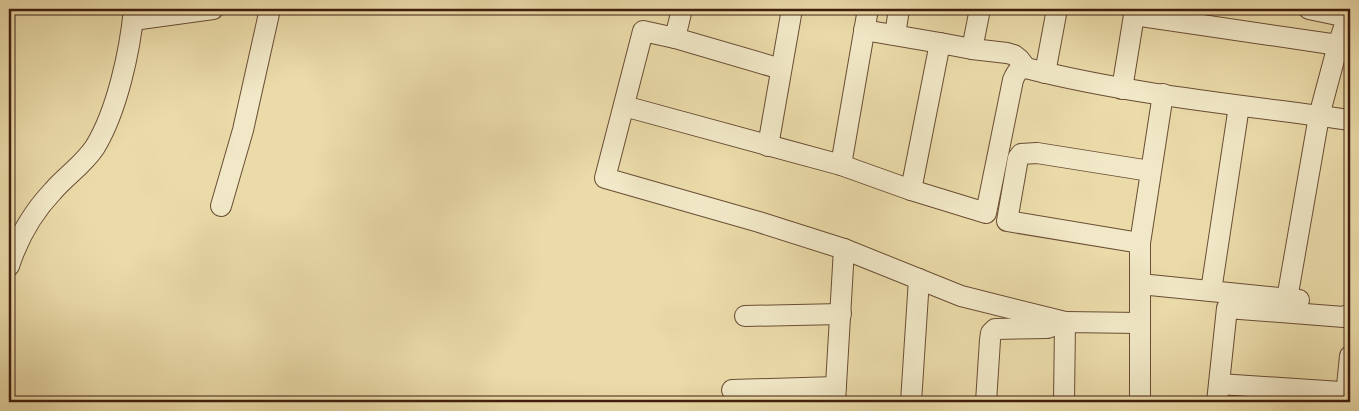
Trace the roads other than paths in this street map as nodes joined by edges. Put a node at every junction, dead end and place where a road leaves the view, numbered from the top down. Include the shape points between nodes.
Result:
1 (213, 9) edge
2 (270, 9) edge
3 (682, 9) edge
4 (792, 9) edge
5 (868, 9) edge
6 (899, 9) edge
7 (980, 9) edge
8 (1057, 9) edge
9 (1309, 9) edge
10 (1135, 12) edge
11 (133, 14) edge
12 (1349, 14) edge
13 (1203, 17) edge
14 (864, 30) junction
15 (895, 35) junction
16 (675, 38) junction
17 (940, 43) junction
18 (1338, 45) junction
19 (972, 49) junction
20 (781, 69) junction
21 (1035, 70) junction
22 (1122, 89) junction
23 (1163, 94) junction
24 (624, 106) junction
25 (1239, 106) junction
26 (1319, 116) junction
27 (1350, 120) edge
28 (768, 146) junction
29 (841, 166) junction
30 (1150, 171) junction
31 (910, 190) junction
32 (221, 206) dead end
33 (986, 213) junction
34 (1007, 221) junction
35 (1140, 243) junction
36 (844, 249) junction
37 (9, 266) edge
38 (919, 279) junction
39 (1140, 284) junction
40 (1222, 297) junction
41 (1287, 299) junction
42 (1350, 305) edge
43 (840, 314) junction
44 (1350, 314) edge
45 (745, 316) dead end
46 (1065, 322) junction
47 (1140, 323) junction
48 (1350, 356) edge
49 (732, 390) dead end
50 (1218, 393) edge
51 (836, 395) edge
52 (911, 402) edge
53 (986, 402) edge
54 (1064, 402) edge
55 (1140, 402) edge

1 - 11 street
2 - 32 street via 243,130
3 - 16 street
4 - 20 street
5 - 14 street
6 - 15 street
7 - 19 street
8 - 21 street
9 - 12 street
10 - 13 street
10 - 22 street
11 - 37 street via 127,55 113,109 94,148 52,191 28,222
12 - 18 street
13 - 18 street
14 - 15 street
14 - 29 street
15 - 17 street
16 - 20 street
16 - 24 street via 643,31
17 - 19 street
17 - 31 street
18 - 26 street
19 - 21 street via 1007,53
20 - 28 street
21 - 22 street
21 - 33 street via 1018,71 1013,80
22 - 23 street
23 - 25 street
23 - 30 street
24 - 28 street
24 - 36 street via 605,178
25 - 26 street
25 - 40 street
26 - 27 street
26 - 41 street
28 - 29 street
29 - 31 street
30 - 34 street via 1036,153 1021,154
30 - 35 street
31 - 33 street
33 - 34 street
34 - 35 street
35 - 39 street
36 - 38 street
36 - 43 street
38 - 46 street via 961,296
38 - 52 street
39 - 40 street
39 - 47 street
40 - 41 street
40 - 44 street via 1344,317
40 - 50 street
41 - 42 street
43 - 45 street
43 - 51 street
46 - 47 street
46 - 53 street via 1047,328 1000,329 991,333
46 - 54 street
47 - 55 street
48 - 50 street via 1346,390 1341,392
49 - 51 street

